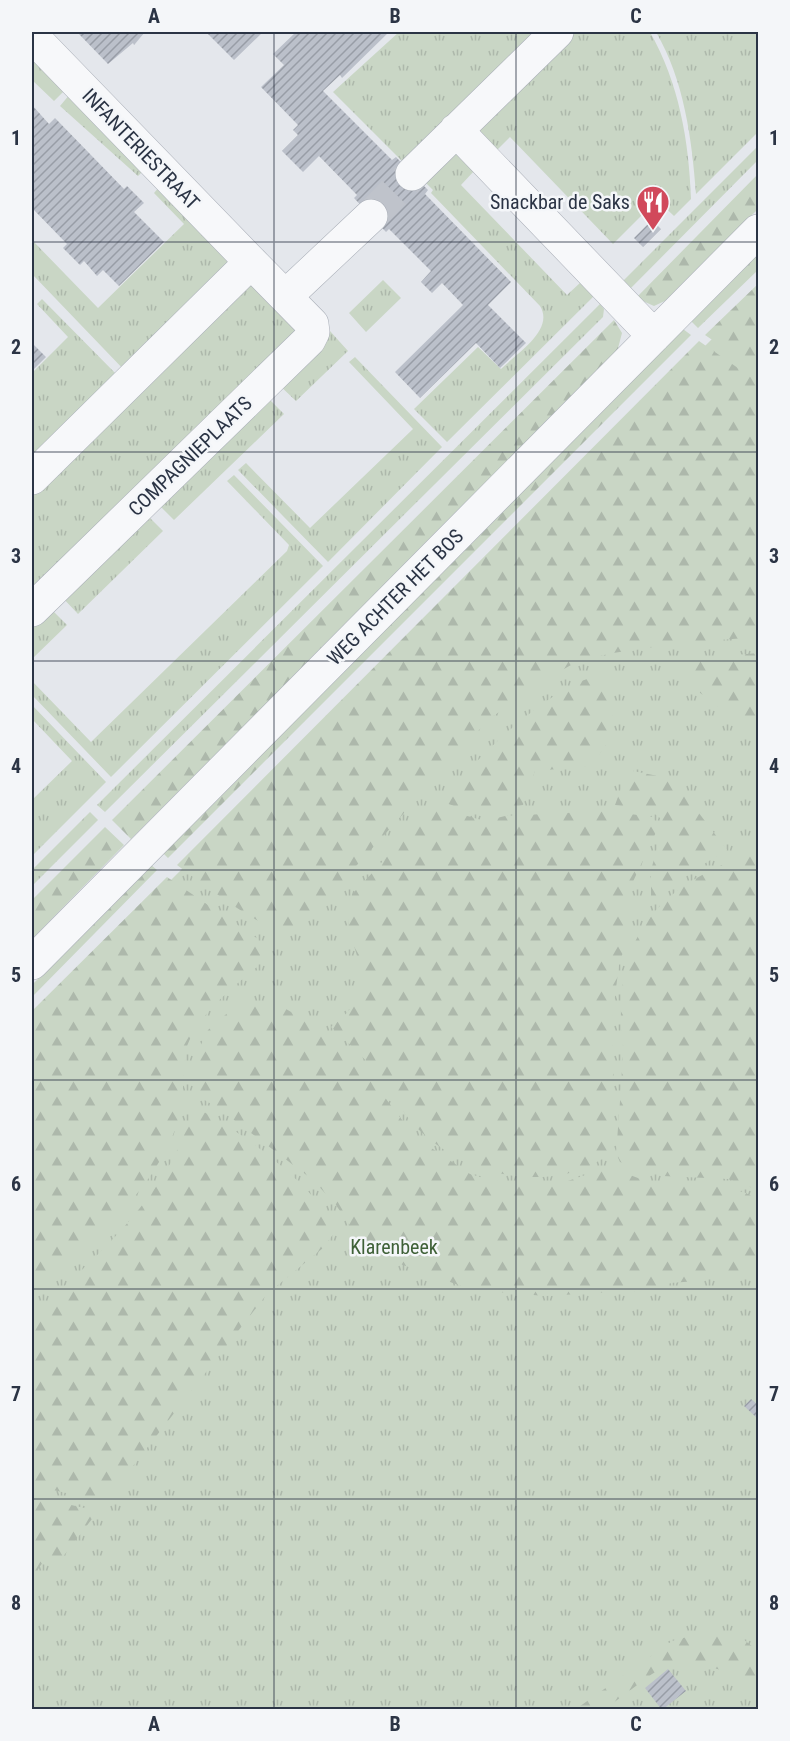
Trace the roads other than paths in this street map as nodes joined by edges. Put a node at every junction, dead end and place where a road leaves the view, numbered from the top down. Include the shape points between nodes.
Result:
1 (557, 32) edge
2 (32, 36) edge
3 (456, 130) junction
4 (412, 174) tunnel mouth
5 (371, 216) tunnel mouth
6 (759, 231) edge
7 (251, 262) junction
8 (286, 296) junction
9 (654, 336) junction
10 (32, 478) edge
11 (32, 610) edge
12 (32, 963) edge

1 - 3 street
2 - 7 street, INFANTERIESTRAAT
3 - 4 street
3 - 9 street
5 - 8 street
6 - 9 street, WEG ACHTER HET BOS
7 - 8 street, COMPAGNIEPLAATS
7 - 10 street
8 - 11 street, COMPAGNIEPLAATS via 312,324 309,340
9 - 12 street, WEG ACHTER HET BOS

